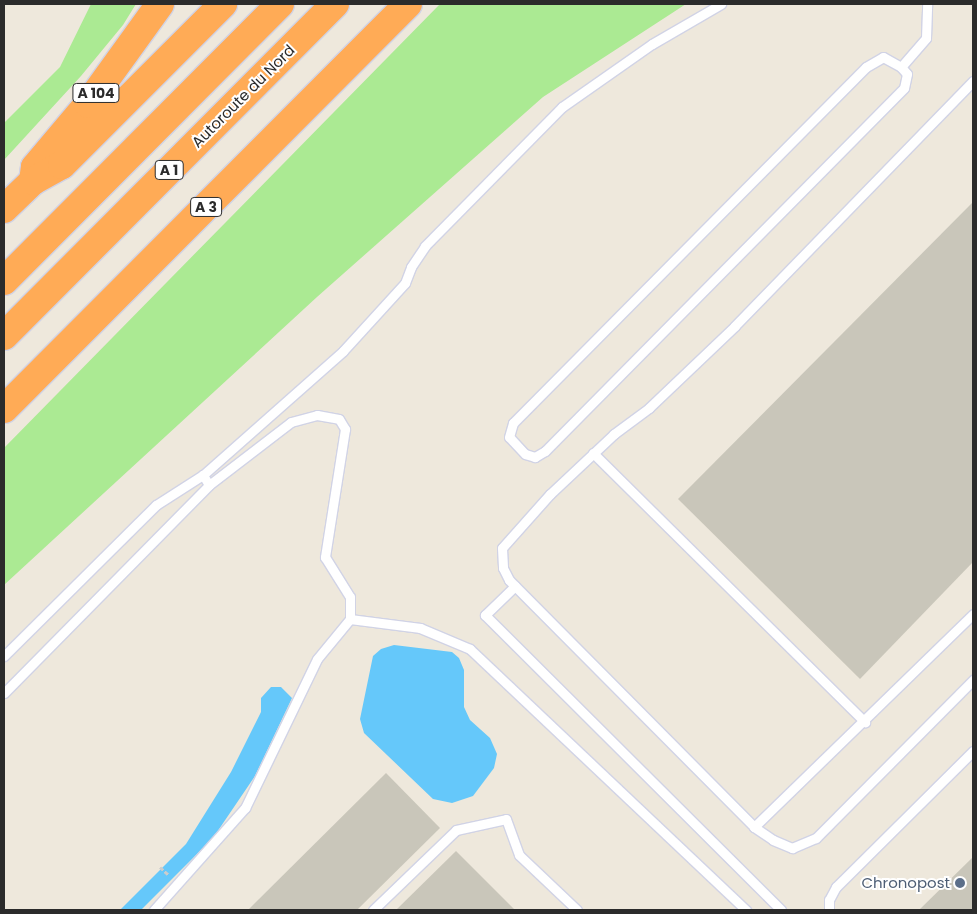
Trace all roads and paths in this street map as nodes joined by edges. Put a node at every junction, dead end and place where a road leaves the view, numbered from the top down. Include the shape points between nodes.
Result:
1 (160, 4) edge
2 (223, 4) edge
3 (280, 4) edge
4 (335, 4) edge
5 (408, 4) edge
6 (721, 4) edge
7 (927, 4) edge
8 (901, 66) junction
9 (973, 80) edge
10 (33, 181) junction
11 (4, 209) edge
12 (4, 281) edge
13 (4, 336) edge
14 (4, 409) edge
15 (593, 453) junction
16 (203, 475) junction
17 (209, 485) junction
18 (515, 586) junction
19 (973, 614) edge
20 (350, 619) junction
21 (5, 654) edge
22 (973, 680) edge
23 (4, 693) edge
24 (865, 722) junction
25 (973, 751) edge
26 (754, 827) junction
27 (154, 910) edge
28 (373, 910) edge
29 (577, 910) edge
30 (746, 910) edge
31 (781, 910) edge
32 (829, 910) edge

1 - 10 highway, A 104 via 88,104 35,167
2 - 10 highway via 62,166
3 - 12 highway, A 1
4 - 13 highway, Autoroute du Nord / A 1
5 - 14 highway, A 3
6 - 16 lane via 652,44 562,107 424,246 405,283 343,350
7 - 8 lane via 926,38
8 - 8 lane via 884,57 866,66 513,422 508,432 513,442 530,456 535,457 545,451 904,88 908,79
9 - 15 lane via 735,326 648,408
10 - 11 highway
15 - 18 lane via 550,494 502,548 504,568
15 - 24 lane
16 - 17 lane
16 - 21 lane via 156,505
17 - 20 lane via 291,422 317,415 339,419 345,428 325,557 350,598
17 - 23 lane
18 - 26 lane
18 - 31 lane via 485,615
19 - 24 lane
20 - 27 lane via 316,659 245,808
20 - 30 lane via 420,628 470,648
22 - 26 lane via 816,838 792,848
24 - 26 lane
25 - 32 lane via 836,887 829,900
28 - 29 lane via 456,830 506,819 519,855

